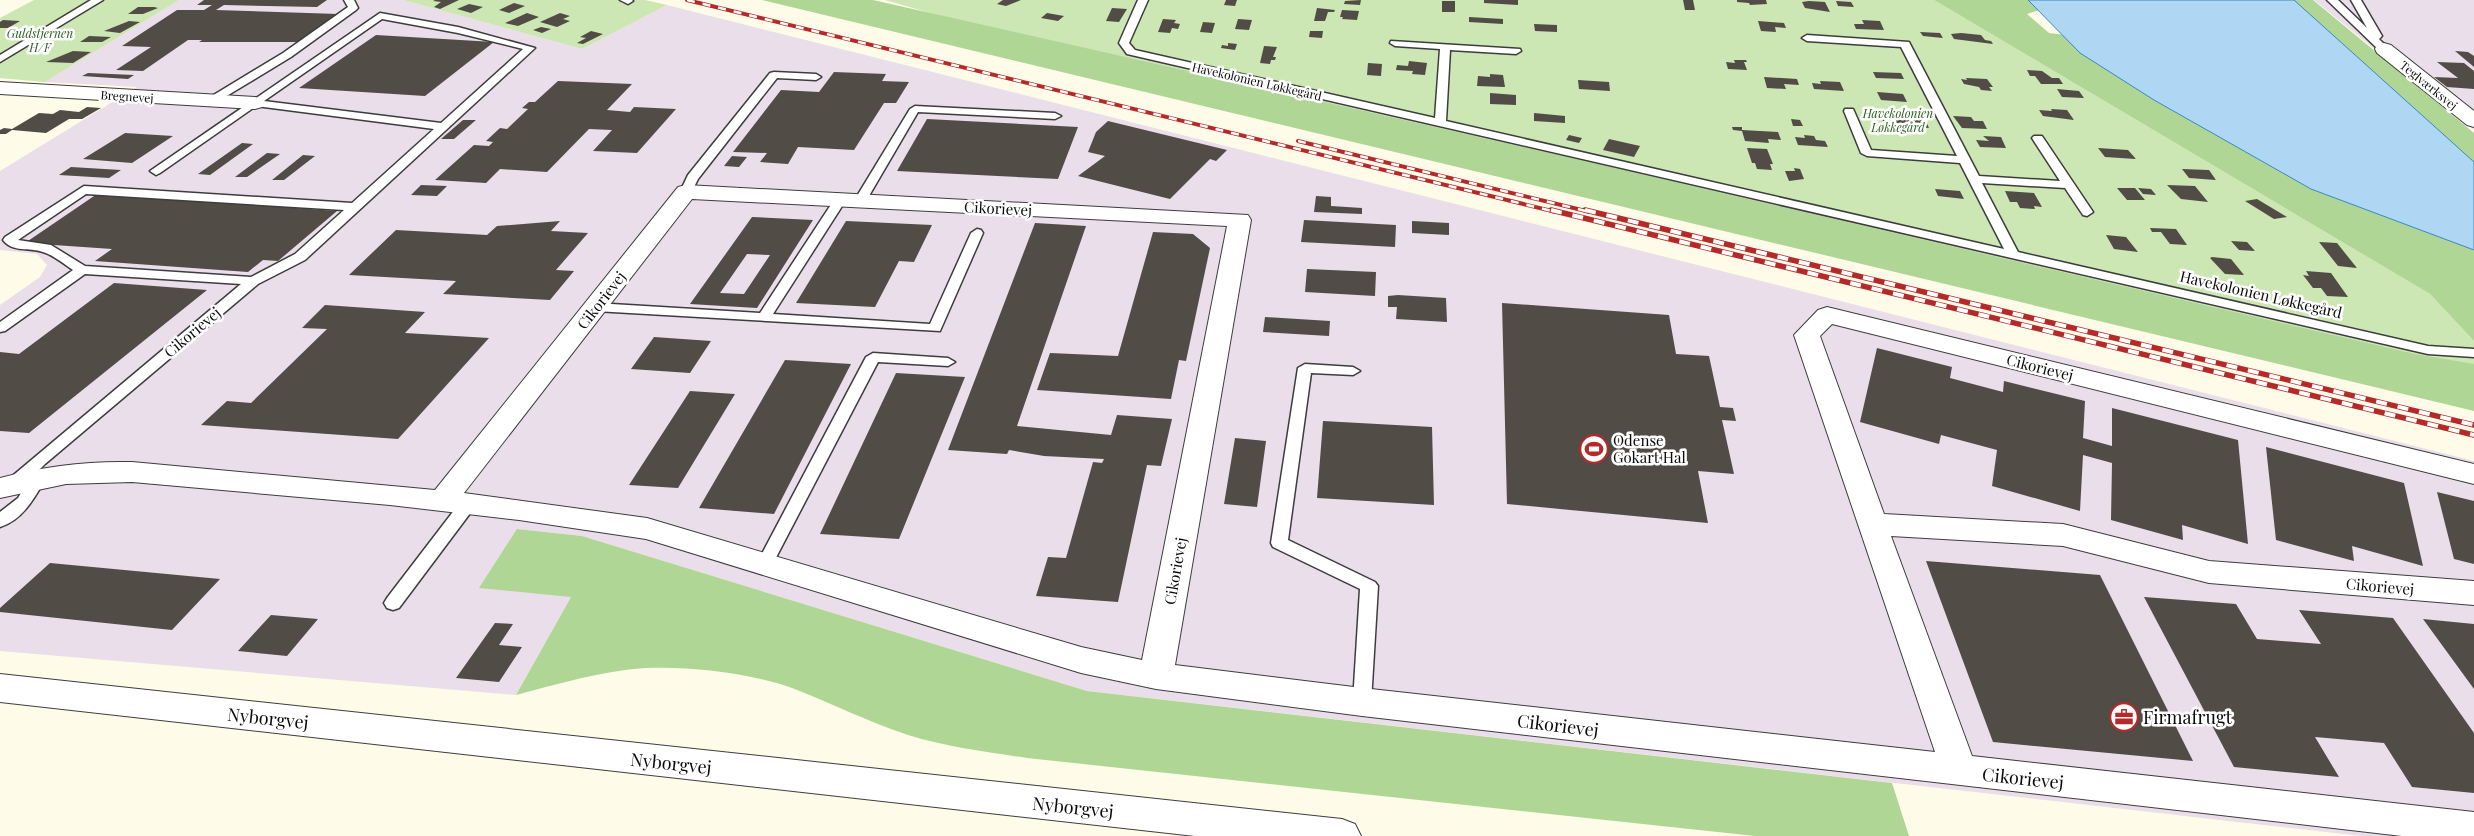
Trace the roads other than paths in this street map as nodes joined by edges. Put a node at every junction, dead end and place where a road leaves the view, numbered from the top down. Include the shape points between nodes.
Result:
1 (98, 0) edge
2 (349, 0) edge
3 (1143, 0) edge
4 (2332, 0) edge
5 (2356, 0) edge
6 (1807, 38) dead end
7 (1395, 44) dead end
8 (1445, 46) junction
9 (2384, 49) junction
10 (1516, 51) dead end
11 (0, 59) edge
12 (816, 77) dead end
13 (0, 88) edge
14 (211, 101) junction
15 (254, 103) junction
16 (1849, 111) dead end
17 (1055, 116) dead end
18 (2474, 121) edge
19 (1440, 123) junction
20 (443, 127) junction
21 (2038, 138) dead end
22 (1964, 160) junction
23 (156, 171) dead end
24 (1974, 179) junction
25 (2069, 185) junction
26 (686, 192) junction
27 (850, 200) junction
28 (354, 207) junction
29 (2088, 212) dead end
30 (978, 233) dead end
31 (2013, 254) junction
32 (82, 270) junction
33 (253, 281) junction
34 (595, 307) junction
35 (764, 317) junction
36 (0, 328) edge
37 (2474, 354) edge
38 (948, 362) dead end
39 (1353, 371) dead end
40 (2474, 474) edge
41 (18, 483) edge
42 (455, 502) junction
43 (0, 521) edge
44 (1872, 524) junction
45 (764, 565) junction
46 (2474, 593) edge
47 (393, 603) dead end
48 (1156, 676) junction
49 (0, 688) edge
50 (1362, 702) junction
51 (1960, 771) junction
52 (2474, 828) edge
53 (1342, 836) edge

1 - 11 lane
2 - 14 lane via 353,8 287,55
3 - 19 lane, Havekolonien Løkkegård via 1124,43 1131,52
4 - 9 lane, Teglværksvej
5 - 9 lane, Teglværksvej
6 - 22 lane via 1905,44
7 - 8 lane
8 - 10 lane
8 - 19 lane
9 - 18 street, Teglværksvej
12 - 26 lane via 774,75 692,178
13 - 14 street, Bregnevej
14 - 15 street, Bregnevej
15 - 20 lane
15 - 20 lane, Cikorievej via 380,16 458,30 530,48
15 - 23 lane
16 - 22 lane via 1867,153
17 - 27 lane via 915,109
19 - 31 lane, Havekolonien Løkkegård
20 - 28 lane, Cikorievej
21 - 25 lane
22 - 24 lane
24 - 25 lane
24 - 31 lane
25 - 29 lane
26 - 27 street, Cikorievej
26 - 34 street, Cikorievej
27 - 35 lane
27 - 48 street, Cikorievej via 1240,220
28 - 32 lane via 84,190 9,240 18,246 46,248
28 - 33 lane, Cikorievej via 300,256
30 - 35 lane via 935,328
31 - 37 lane, Havekolonien Løkkegård via 2428,350
32 - 33 lane
32 - 36 lane
33 - 41 lane, Cikorievej via 40,460
34 - 35 lane
34 - 42 street, Cikorievej
38 - 45 lane via 873,357
39 - 50 lane via 1305,368 1279,543 1369,586
40 - 44 street, Cikorievej via 1827,315 1807,335
41 - 42 street, Cikorievej via 92,470
41 - 43 lane via 24,502
42 - 45 street, Cikorievej via 647,529
42 - 47 lane
44 - 46 street, Cikorievej via 2063,535 2209,572
44 - 51 street, Cikorievej
45 - 48 street, Cikorievej via 1081,660
48 - 50 street, Cikorievej
49 - 53 street, Nyborgvej
50 - 51 street, Cikorievej
51 - 52 street, Cikorievej

